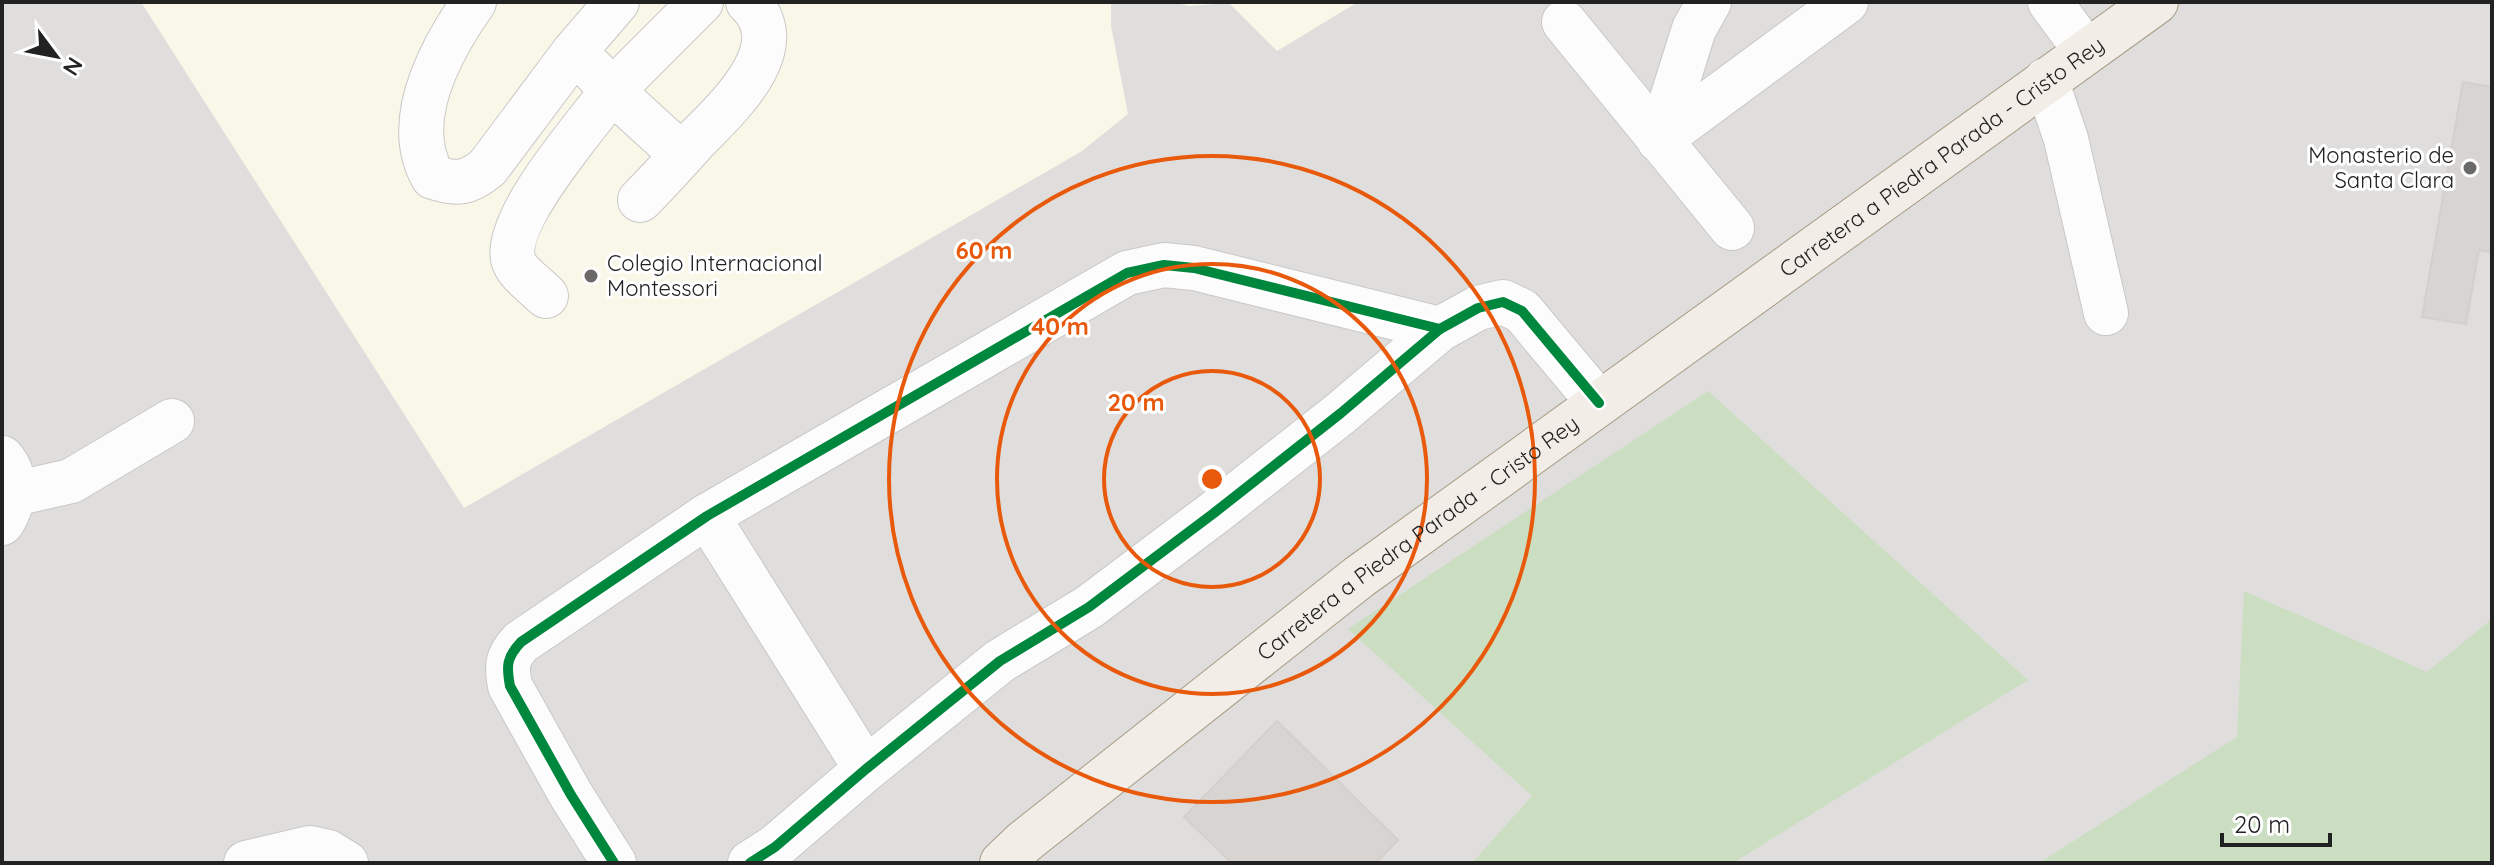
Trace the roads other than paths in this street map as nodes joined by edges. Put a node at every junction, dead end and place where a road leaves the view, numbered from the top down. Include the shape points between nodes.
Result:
1 (474, 2) edge
2 (617, 2) edge
3 (701, 2) edge
4 (748, 2) edge
5 (1709, 2) edge
6 (1846, 2) edge
7 (2050, 2) edge
8 (2138, 7) edge
9 (1564, 22) dead end
10 (2086, 51) junction
11 (574, 52) junction
12 (2046, 80) junction
13 (612, 91) junction
14 (1659, 140) junction
15 (682, 155) junction
16 (640, 200) dead end
17 (1732, 228) dead end
18 (546, 296) dead end
19 (2106, 313) dead end
20 (1440, 329) junction
21 (1599, 403) junction
22 (172, 421) dead end
23 (6, 492) edge
24 (707, 516) junction
25 (866, 769) junction
26 (246, 863) edge
27 (346, 863) edge
28 (614, 863) edge
29 (750, 863) edge
30 (1002, 863) edge

1 - 11 street via 447,41 431,80 421,151 433,177 462,184 488,167
2 - 11 street
3 - 13 street
4 - 15 street via 762,27 757,65 741,93
5 - 14 street via 1694,29
6 - 14 street
7 - 10 street
8 - 10 main road, Carretera a Piedra Parada - Cristo Rey
9 - 14 street
10 - 12 main road, Carretera a Piedra Parada - Cristo Rey
11 - 13 street
12 - 19 street via 2066,139
12 - 21 main road, Carretera a Piedra Parada - Cristo Rey
13 - 15 street
13 - 18 street via 535,193 515,233 514,263
14 - 17 street
15 - 16 street
20 - 21 street via 1478,308 1503,302 1522,311
20 - 24 street via 1194,268 1164,265 1127,273
20 - 25 street via 1214,513 1089,607 1000,661
21 - 30 main road, Carretera a Piedra Parada - Cristo Rey via 1359,577
22 - 23 street via 71,481
24 - 25 street
24 - 28 street via 521,642 506,666 510,686
25 - 29 street
26 - 27 street via 310,848

